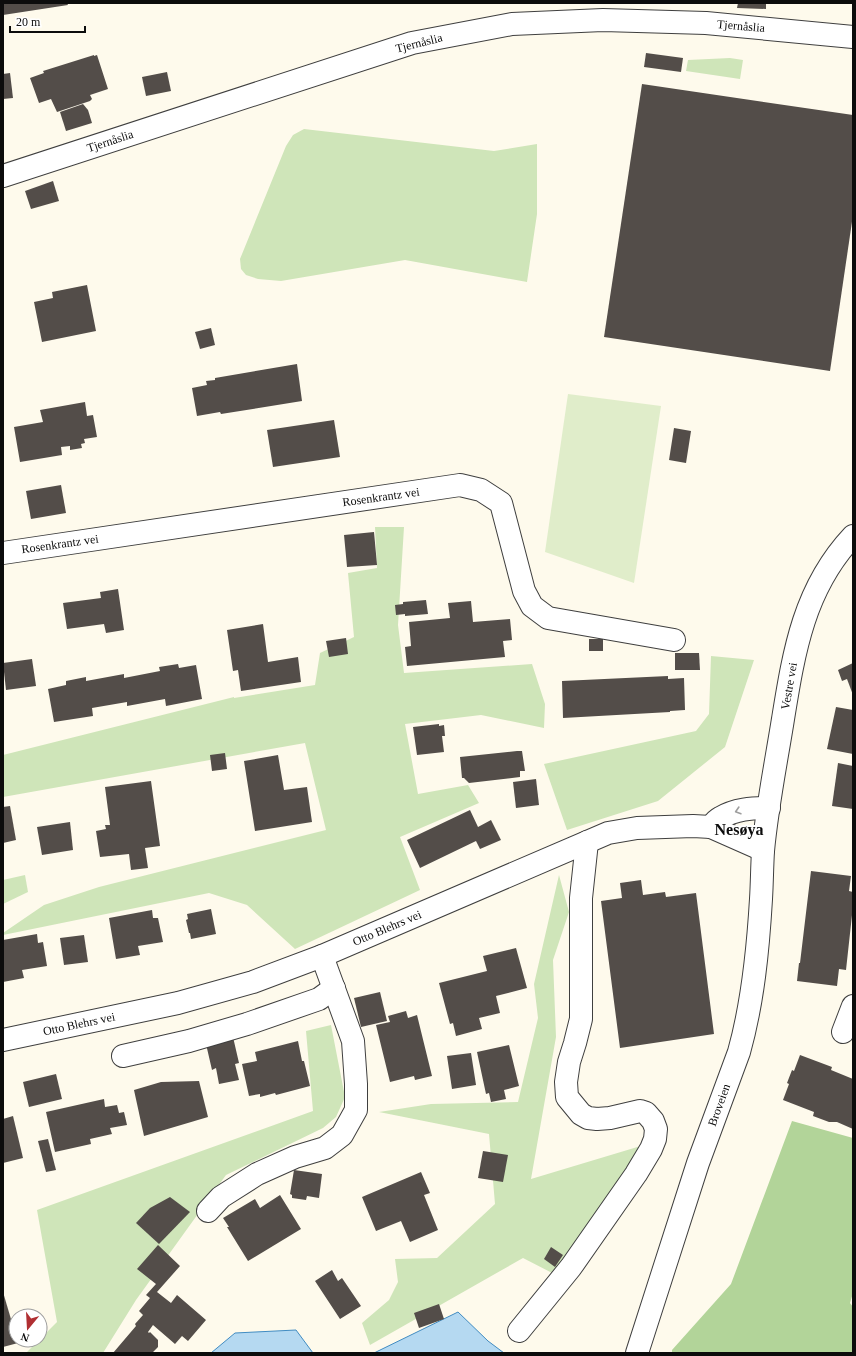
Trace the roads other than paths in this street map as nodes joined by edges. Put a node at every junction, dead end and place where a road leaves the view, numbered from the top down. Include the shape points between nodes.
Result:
1 (853, 37) edge
2 (3, 176) edge
3 (853, 536) edge
4 (3, 552) edge
5 (674, 640) dead end
6 (769, 808) junction
7 (711, 827) junction
8 (587, 842) junction
9 (763, 850) junction
10 (322, 956) junction
11 (334, 988) junction
12 (853, 1006) edge
13 (843, 1032) dead end
14 (3, 1040) edge
15 (123, 1056) dead end
16 (208, 1211) dead end
17 (518, 1331) dead end
18 (637, 1353) edge

1 - 2 street, Tjernåslia via 684,22 603,20 512,24 412,43
3 - 6 street, Vestre vei via 839,550 823,575 800,631 788,686
4 - 5 street, Rosenkrantz vei via 460,485 481,490 501,503 524,591 532,606 548,618
6 -> 7 street via 737,811 719,818
6 - 9 street, Vestre vei
7 - 8 street, Otto Blehrs vei via 637,828 608,832
7 - 9 street, Otto Blehrs vei
8 - 10 street, Otto Blehrs vei
8 - 17 street via 581,898 581,1019 569,1062 566,1082 568,1096 581,1114 588,1118 610,1118 640,1111 646,1113 656,1129 655,1139 636,1174 571,1267
9 - 18 street, Broveien via 758,939 744,1034 698,1163
10 - 11 street
10 - 14 street, Otto Blehrs vei via 253,982 178,1003
11 - 15 street via 319,999 247,1024 190,1041
11 - 16 street via 353,1041 356,1084 356,1110 342,1136 325,1148 295,1157 257,1174 221,1197
12 - 13 street

